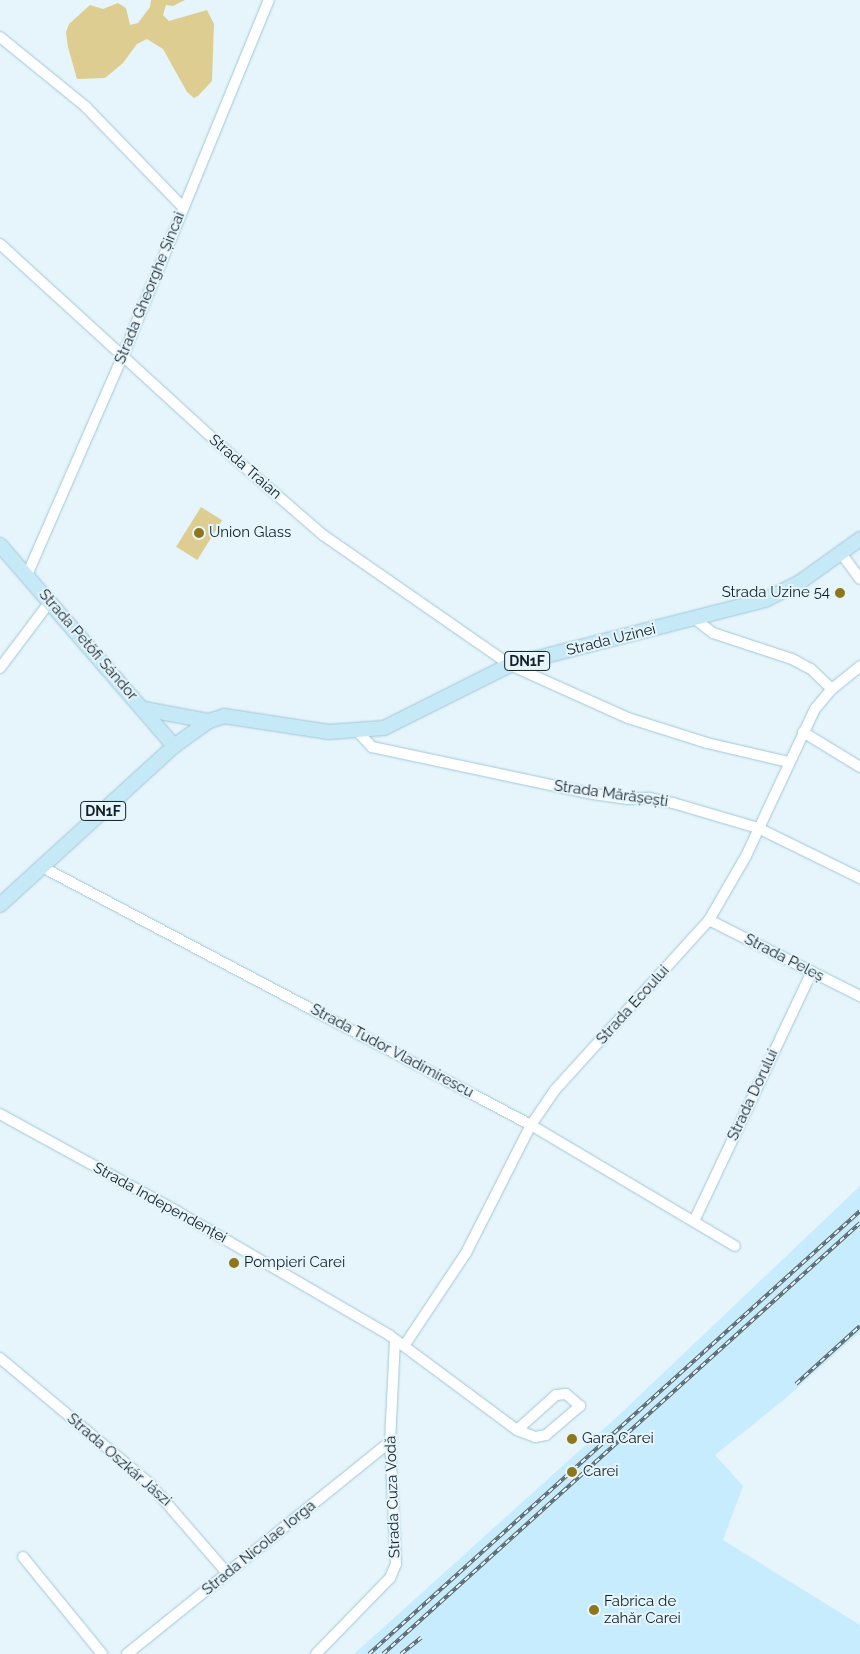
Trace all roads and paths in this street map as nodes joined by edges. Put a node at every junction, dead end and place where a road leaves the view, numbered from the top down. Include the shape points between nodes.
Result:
1 (269, 0) edge
2 (0, 37) edge
3 (183, 208) junction
4 (0, 244) edge
5 (122, 358) junction
6 (860, 539) edge
7 (0, 545) edge
8 (841, 552) junction
9 (27, 575) junction
10 (860, 579) edge
11 (49, 602) junction
12 (695, 619) junction
13 (510, 665) junction
14 (860, 666) edge
15 (0, 668) edge
16 (832, 688) junction
17 (144, 709) junction
18 (209, 721) junction
19 (358, 732) junction
20 (803, 732) junction
21 (174, 746) junction
22 (788, 762) junction
23 (860, 767) edge
24 (758, 828) junction
25 (42, 867) junction
26 (860, 878) edge
27 (0, 906) edge
28 (709, 920) junction
29 (812, 972) junction
30 (860, 996) edge
31 (0, 1114) edge
32 (531, 1125) junction
33 (694, 1219) junction
34 (735, 1246) dead end
35 (395, 1340) junction
36 (404, 1346) junction
37 (0, 1358) edge
38 (517, 1430) junction
39 (390, 1442) junction
40 (23, 1557) dead end
41 (227, 1573) junction
42 (102, 1654) edge
43 (127, 1654) edge
44 (316, 1654) edge

1 - 3 street, Strada Gheorghe Șincai
2 - 3 street via 86,107
3 - 5 street, Strada Gheorghe Șincai
4 - 5 street, Strada Traian
5 - 9 street, Strada Gheorghe Șincai
5 - 13 street, Strada Traian via 323,535
6 - 8 main road, Strada Uzinei / DN1F
7 - 9 main road, Strada Petőfi Sándor
8 - 10 street
8 - 12 main road, Strada Uzinei / DN1F via 800,582 765,600
9 - 11 main road, Strada Petőfi Sándor
11 - 15 street
11 - 17 main road, Strada Petőfi Sándor
12 - 13 main road, Strada Uzinei / DN1F
12 - 16 street via 713,634 792,659 811,669
13 - 19 main road, Strada Uzinei / DN1F via 384,728
13 - 22 street, Strada Traian via 628,718 706,743
14 - 16 street, Strada Ecoului
16 - 20 street, Strada Ecoului via 815,709
17 - 18 main road
17 - 21 main road, Strada Petőfi Sándor
18 - 19 main road, Strada Uzinei / DN1F via 224,716 329,732
18 - 21 main road, DN1F
19 - 24 street, Strada Mărășești via 372,747 592,794 673,803
20 - 22 street, Strada Ecoului
20 - 23 street
21 - 25 main road, DN1F
22 - 24 street, Strada Ecoului
24 - 26 street, Strada Mărășești
24 - 28 street, Strada Ecoului
25 - 27 main road, DN1F
25 - 32 street, Strada Tudor Vladimirescu
28 - 29 street, Strada Peleș
28 - 32 street, Strada Ecoului via 555,1090
29 - 30 street, Strada Peleș
29 - 33 street, Strada Dorului
31 - 35 street, Strada Independenței via 178,1212
32 - 33 street, Strada Tudor Vladimirescu
32 - 36 street, Strada Ecoului via 466,1253
33 - 34 street, Strada Tudor Vladimirescu
35 - 36 street, Strada Independenței
35 - 39 street, Strada Cuza Vodă
36 - 38 street, Strada Independenței
37 - 41 street, Strada Oszkár Jászi via 150,1484
38 - 38 street, Strada Independenței via 556,1395 566,1394 580,1406 546,1435 535,1437
39 - 41 street, Strada Nicolae Iorga
39 - 44 street, Strada Cuza Vodă via 394,1573
40 - 42 street
41 - 43 street, Strada Nicolae Iorga

